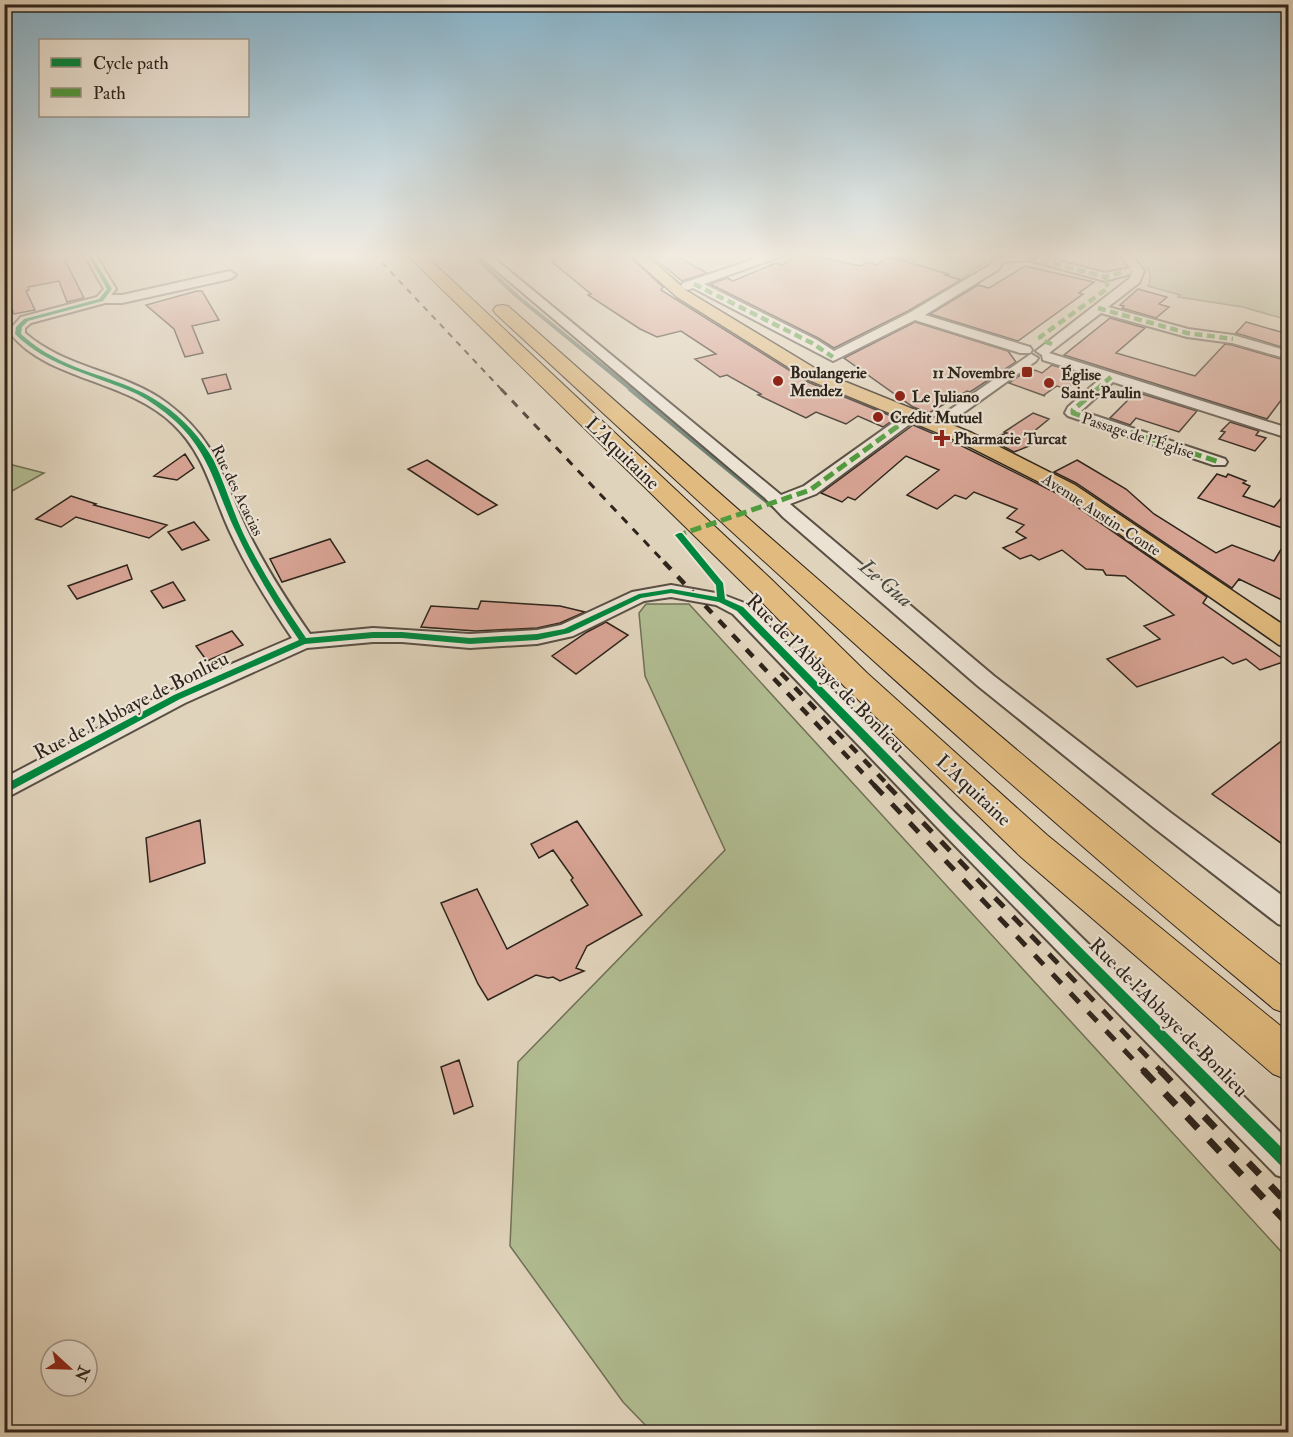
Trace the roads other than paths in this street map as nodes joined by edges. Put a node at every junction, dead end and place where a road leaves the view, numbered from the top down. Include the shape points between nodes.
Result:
1 (25, 321) edge
2 (484, 321) edge
3 (514, 321) edge
4 (562, 321) edge
5 (732, 321) edge
6 (759, 321) edge
7 (904, 321) edge
8 (932, 321) edge
9 (1062, 321) edge
10 (1081, 321) edge
11 (1144, 321) edge
12 (1040, 352) junction
13 (1288, 355) edge
14 (1111, 377) junction
15 (913, 415) junction
16 (937, 425) junction
17 (1285, 428) edge
18 (1219, 462) dead end
19 (778, 502) junction
20 (1288, 639) edge
21 (304, 641) junction
22 (4, 790) edge
23 (1288, 915) edge
24 (1288, 994) edge
25 (1288, 1059) edge
26 (1288, 1162) edge

1 - 21 street, Rue des Acacias via 18,334 37,352 141,394 176,418 195,438 212,465 233,519
2 - 25 highway, L'Aquitaine via 1034,846
3 - 24 highway, L'Aquitaine via 902,672 1075,821
4 - 19 street
5 - 15 main road, Avenue Austin-Conte via 815,376
6 - 7 street via 833,357
8 - 12 street
9 - 12 street via 1040,337
10 - 12 street
11 - 13 street via 1187,333 1211,331
12 - 14 street
12 - 16 street
14 - 17 street
14 - 18 street, Passage de l'Église via 1073,413
15 - 16 main road, Avenue Austin-Conte
15 - 19 street via 810,490
16 - 20 main road, Avenue Austin-Conte via 1068,489
19 - 23 street via 986,681
21 - 22 street, Rue de l'Abbaye de Bonlieu via 177,697
21 - 26 street, Rue de l'Abbaye de Bonlieu via 373,635 470,640 537,637 566,631 652,592 671,591 734,604

